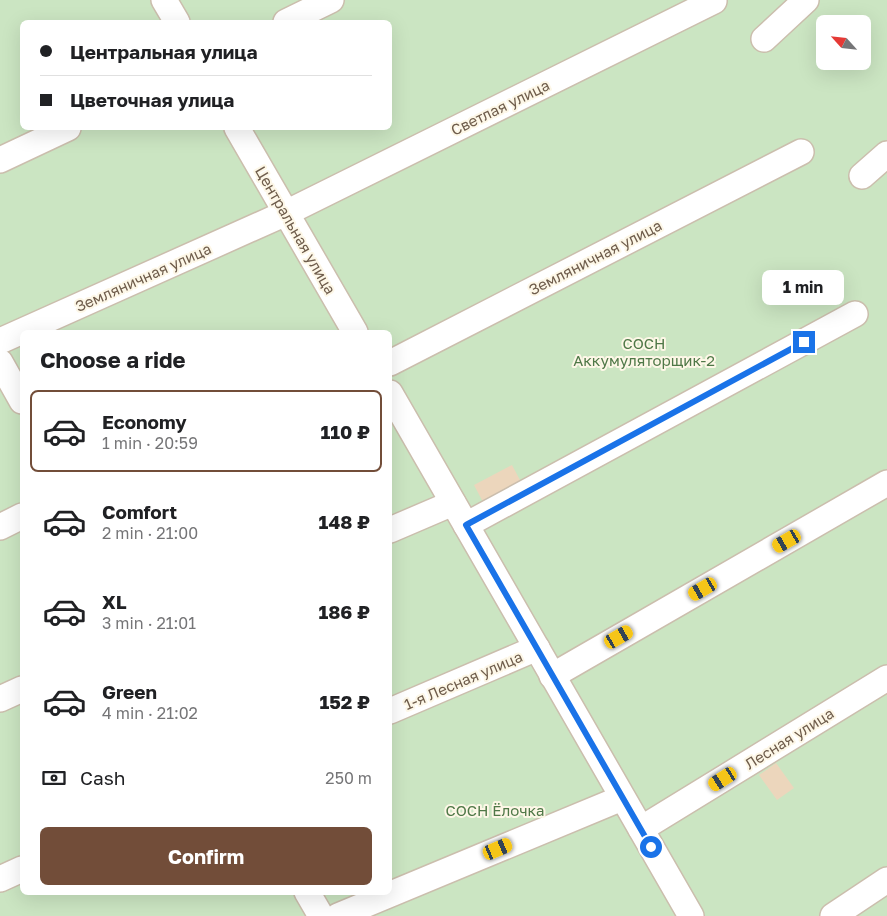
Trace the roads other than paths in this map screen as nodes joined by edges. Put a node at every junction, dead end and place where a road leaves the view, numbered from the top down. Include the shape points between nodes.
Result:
1 (164, 0) edge
2 (331, 0) edge
3 (806, 0) edge
4 (714, 1) edge
5 (176, 20) edge
6 (290, 20) edge
7 (764, 38) dead end
8 (64, 130) edge
9 (238, 130) edge
10 (801, 152) dead end
11 (887, 154) edge
12 (0, 160) edge
13 (862, 176) dead end
14 (286, 213) junction
15 (855, 314) dead end
16 (25, 330) edge
17 (354, 330) edge
18 (20, 332) edge
19 (0, 341) edge
20 (0, 362) edge
21 (392, 362) edge
22 (392, 396) edge
23 (20, 397) edge
24 (887, 483) edge
25 (453, 503) junction
26 (20, 517) edge
27 (466, 525) junction
28 (0, 527) edge
29 (392, 529) edge
30 (537, 648) junction
31 (552, 676) junction
32 (887, 678) edge
33 (20, 690) edge
34 (0, 699) edge
35 (392, 710) edge
36 (622, 798) junction
37 (641, 829) junction
38 (20, 870) edge
39 (0, 879) edge
40 (887, 880) edge
41 (392, 894) edge
42 (309, 895) edge
43 (389, 895) edge
44 (321, 916) edge
45 (338, 916) edge
46 (691, 916) edge
47 (833, 916) edge

1 - 5 street
2 - 6 street
3 - 7 street
4 - 14 street, Светлая улица
8 - 12 street
9 - 14 street, Центральная улица
10 - 21 street, Земляничная улица
11 - 13 street
14 - 16 street, Земляничная улица
14 - 17 street, Центральная улица
15 - 27 street
18 - 19 street, Земляничная улица
20 - 23 street
22 - 25 street
24 - 31 street
25 - 27 street
25 - 29 street
26 - 28 street
27 - 30 street
30 - 31 street
30 - 35 street, 1-я Лесная улица
31 - 36 street
32 - 37 street, Лесная улица
33 - 34 street
36 - 37 street
36 - 41 street
37 - 46 street
38 - 39 street
40 - 47 street
42 - 44 street
43 - 45 street

